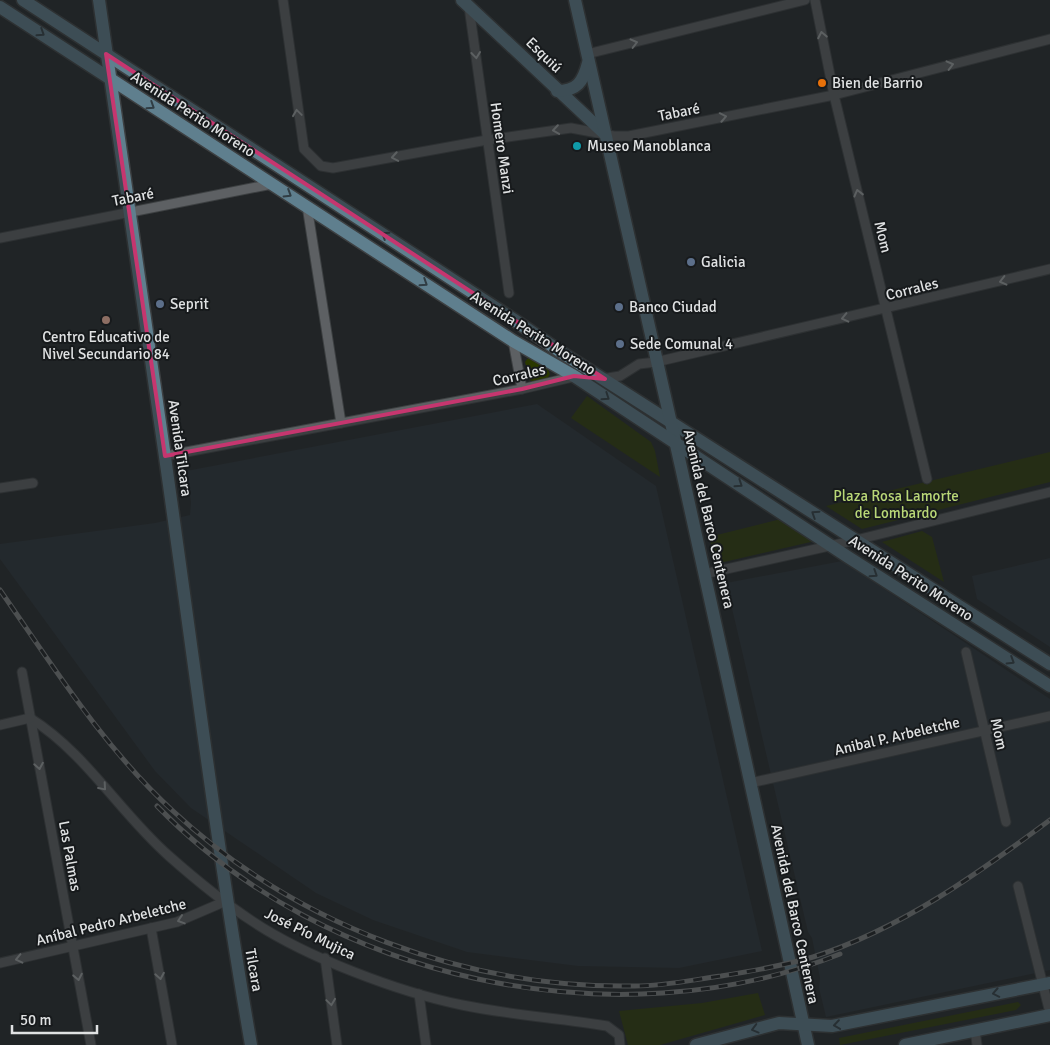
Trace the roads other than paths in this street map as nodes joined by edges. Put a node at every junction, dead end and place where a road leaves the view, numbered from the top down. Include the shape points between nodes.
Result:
1 (23, 0) edge
2 (99, 0) edge
3 (283, 0) edge
4 (574, 0) edge
5 (805, 0) edge
6 (816, 0) edge
7 (466, 3) edge
8 (0, 7) edge
9 (1050, 39) edge
10 (106, 54) junction
11 (587, 58) junction
12 (110, 79) junction
13 (557, 91) junction
14 (834, 95) junction
15 (604, 133) junction
16 (487, 140) junction
17 (272, 184) junction
18 (307, 206) junction
19 (127, 212) junction
20 (0, 238) edge
21 (1050, 269) edge
22 (509, 293) dead end
23 (886, 309) junction
24 (513, 341) junction
25 (656, 362) junction
26 (574, 376) junction
27 (605, 379) junction
28 (522, 389) junction
29 (670, 421) junction
30 (340, 423) junction
31 (675, 443) junction
32 (165, 456) junction
33 (927, 479) dead end
34 (33, 483) dead end
35 (0, 488) edge
36 (1050, 492) edge
37 (856, 540) junction
38 (831, 545) junction
39 (704, 574) junction
40 (966, 652) dead end
41 (1050, 664) edge
42 (22, 672) dead end
43 (1050, 686) edge
44 (1050, 716) edge
45 (30, 718) junction
46 (0, 725) edge
47 (984, 730) junction
48 (750, 783) junction
49 (1006, 822) dead end
50 (1018, 886) dead end
51 (226, 901) junction
52 (151, 928) junction
53 (72, 947) junction
54 (325, 958) junction
55 (0, 963) edge
56 (1047, 983) edge
57 (419, 994) junction
58 (1050, 1014) edge
59 (803, 1024) junction
60 (975, 1030) junction
61 (91, 1045) edge
62 (172, 1045) edge
63 (251, 1045) edge
64 (337, 1045) edge
65 (426, 1045) edge
66 (620, 1045) edge
67 (696, 1045) edge
68 (808, 1045) edge
69 (905, 1045) edge
70 (977, 1045) edge

1 - 10 main road, Avenida Perito Moreno
2 - 10 main road, Avenida Tilcara
16 -> 3 street, Tabaré via 333,168 322,166 304,149 301,138
4 - 11 main road, Avenida del Barco Centenera
11 -> 5 street
14 -> 6 street, Mom
7 - 13 main road, Esquiú
7 -> 16 street, Homero Manzi
8 -> 12 main road, Avenida Perito Moreno
14 -> 9 street, Tabaré
10 - 12 main road, Avenida Tilcara
27 -> 10 main road, Avenida Perito Moreno
11 - 13 main road via 585,76 578,87
11 - 15 main road, Avenida del Barco Centenera
12 -> 17 main road, Avenida Perito Moreno
12 - 19 main road, Avenida Tilcara
13 - 15 main road, Esquiú
15 -> 14 street, Tabaré via 628,136
23 -> 14 street, Mom
15 -> 16 street, Tabaré via 571,128
15 - 25 main road, Avenida del Barco Centenera
16 - 22 street, Homero Manzi
17 -> 18 main road, Avenida Perito Moreno
17 - 19 street, Tabaré
18 -> 24 main road, Avenida Perito Moreno
18 - 30 street
19 - 20 street, Tabaré
19 - 32 main road, Avenida Tilcara
21 -> 23 street, Corrales
23 -> 25 street, Corrales
23 - 33 street, Mom
24 - 26 main road, Avenida Perito Moreno
24 - 28 street
25 - 27 street, Corrales via 639,364 620,376
25 - 29 main road, Avenida del Barco Centenera
26 - 27 street, Corrales
26 - 28 street, Corrales
26 -> 31 main road, Avenida Perito Moreno
27 - 29 main road, Avenida Perito Moreno
28 - 30 street, Corrales
29 - 31 main road, Avenida del Barco Centenera
37 -> 29 main road, Avenida Perito Moreno
30 - 32 street, Corrales
31 -> 38 main road, Avenida Perito Moreno
31 - 39 main road, Avenida del Barco Centenera
32 - 51 main road, Avenida Tilcara
34 - 35 street
36 - 37 street
37 - 38 street
37 - 41 main road, Avenida Perito Moreno
38 - 39 street
38 -> 43 main road, Avenida Perito Moreno
39 - 48 main road, Avenida del Barco Centenera
40 - 47 street, Mom
42 - 45 street, Las Palmas
44 - 47 street, Anibal P. Arbeletche
45 - 46 street
45 -> 51 street, José Pío Mujica via 66,744 134,822 167,854
45 -> 53 street, Las Palmas
47 - 48 street, Anibal P. Arbeletche
47 - 49 street, Mom
48 - 59 main road, Avenida del Barco Centenera
50 - 56 street
51 -> 52 street, Aníbal Pedro Arbeletche via 189,917
51 - 54 street, José Pío Mujica via 268,930
51 - 63 main road, Tilcara
52 - 53 street, Aníbal Pedro Arbeletche
52 -> 62 street
53 -> 55 street, Aníbal Pedro Arbeletche
53 -> 61 street, Las Palmas
54 - 57 street, José Pío Mujica
54 -> 64 street
56 - 58 street
56 -> 59 main road via 832,1026
57 - 65 street
57 - 66 street, José Pío Mujica via 461,1005 607,1026 619,1035
58 - 60 main road
59 -> 67 main road via 779,1023
59 - 68 main road, Avenida del Barco Centenera
60 - 69 main road
60 - 70 street

